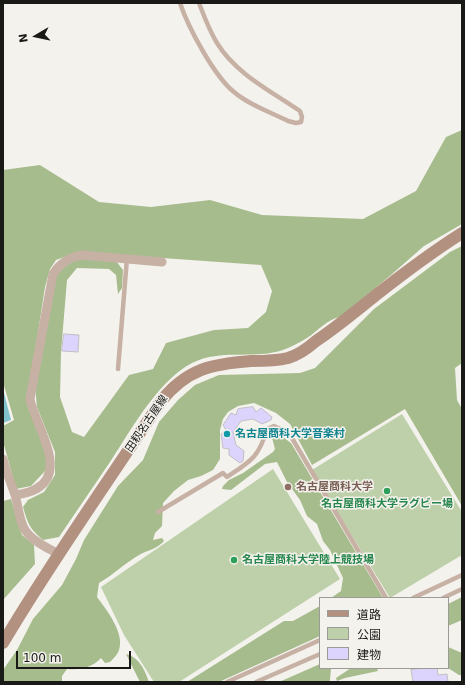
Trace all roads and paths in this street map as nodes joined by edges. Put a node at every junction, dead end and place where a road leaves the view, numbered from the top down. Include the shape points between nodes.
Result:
1 (180, 3) edge
2 (199, 3) edge
3 (462, 233) edge
4 (127, 258) junction
5 (162, 262) dead end
6 (118, 369) dead end
7 (3, 460) edge
8 (15, 495) junction
9 (158, 512) dead end
10 (59, 554) junction
11 (462, 575) edge
12 (462, 589) edge
13 (385, 597) edge
14 (415, 597) edge
15 (445, 597) edge
16 (319, 640) edge
17 (3, 643) edge
18 (319, 654) edge
19 (227, 682) edge
20 (256, 682) edge

1 - 2 lane via 200,46 225,85 245,100 288,121 301,122 300,110 247,76 228,57 217,43
3 - 10 main road, 田籾名古屋線 via 414,265 330,332 288,358 230,362 200,370 181,380 161,401
4 - 5 street
4 - 6 lane
4 - 8 street via 74,256 58,267 53,274 30,399 49,451 51,465 44,483 36,489
7 - 8 street
8 - 10 street via 26,532
9 - 13 lane via 223,473 227,476 251,461 263,444 267,429 274,426 289,432
10 - 17 main road, 田籾名古屋線
11 - 14 lane
12 - 15 lane
16 - 19 lane
18 - 20 lane

